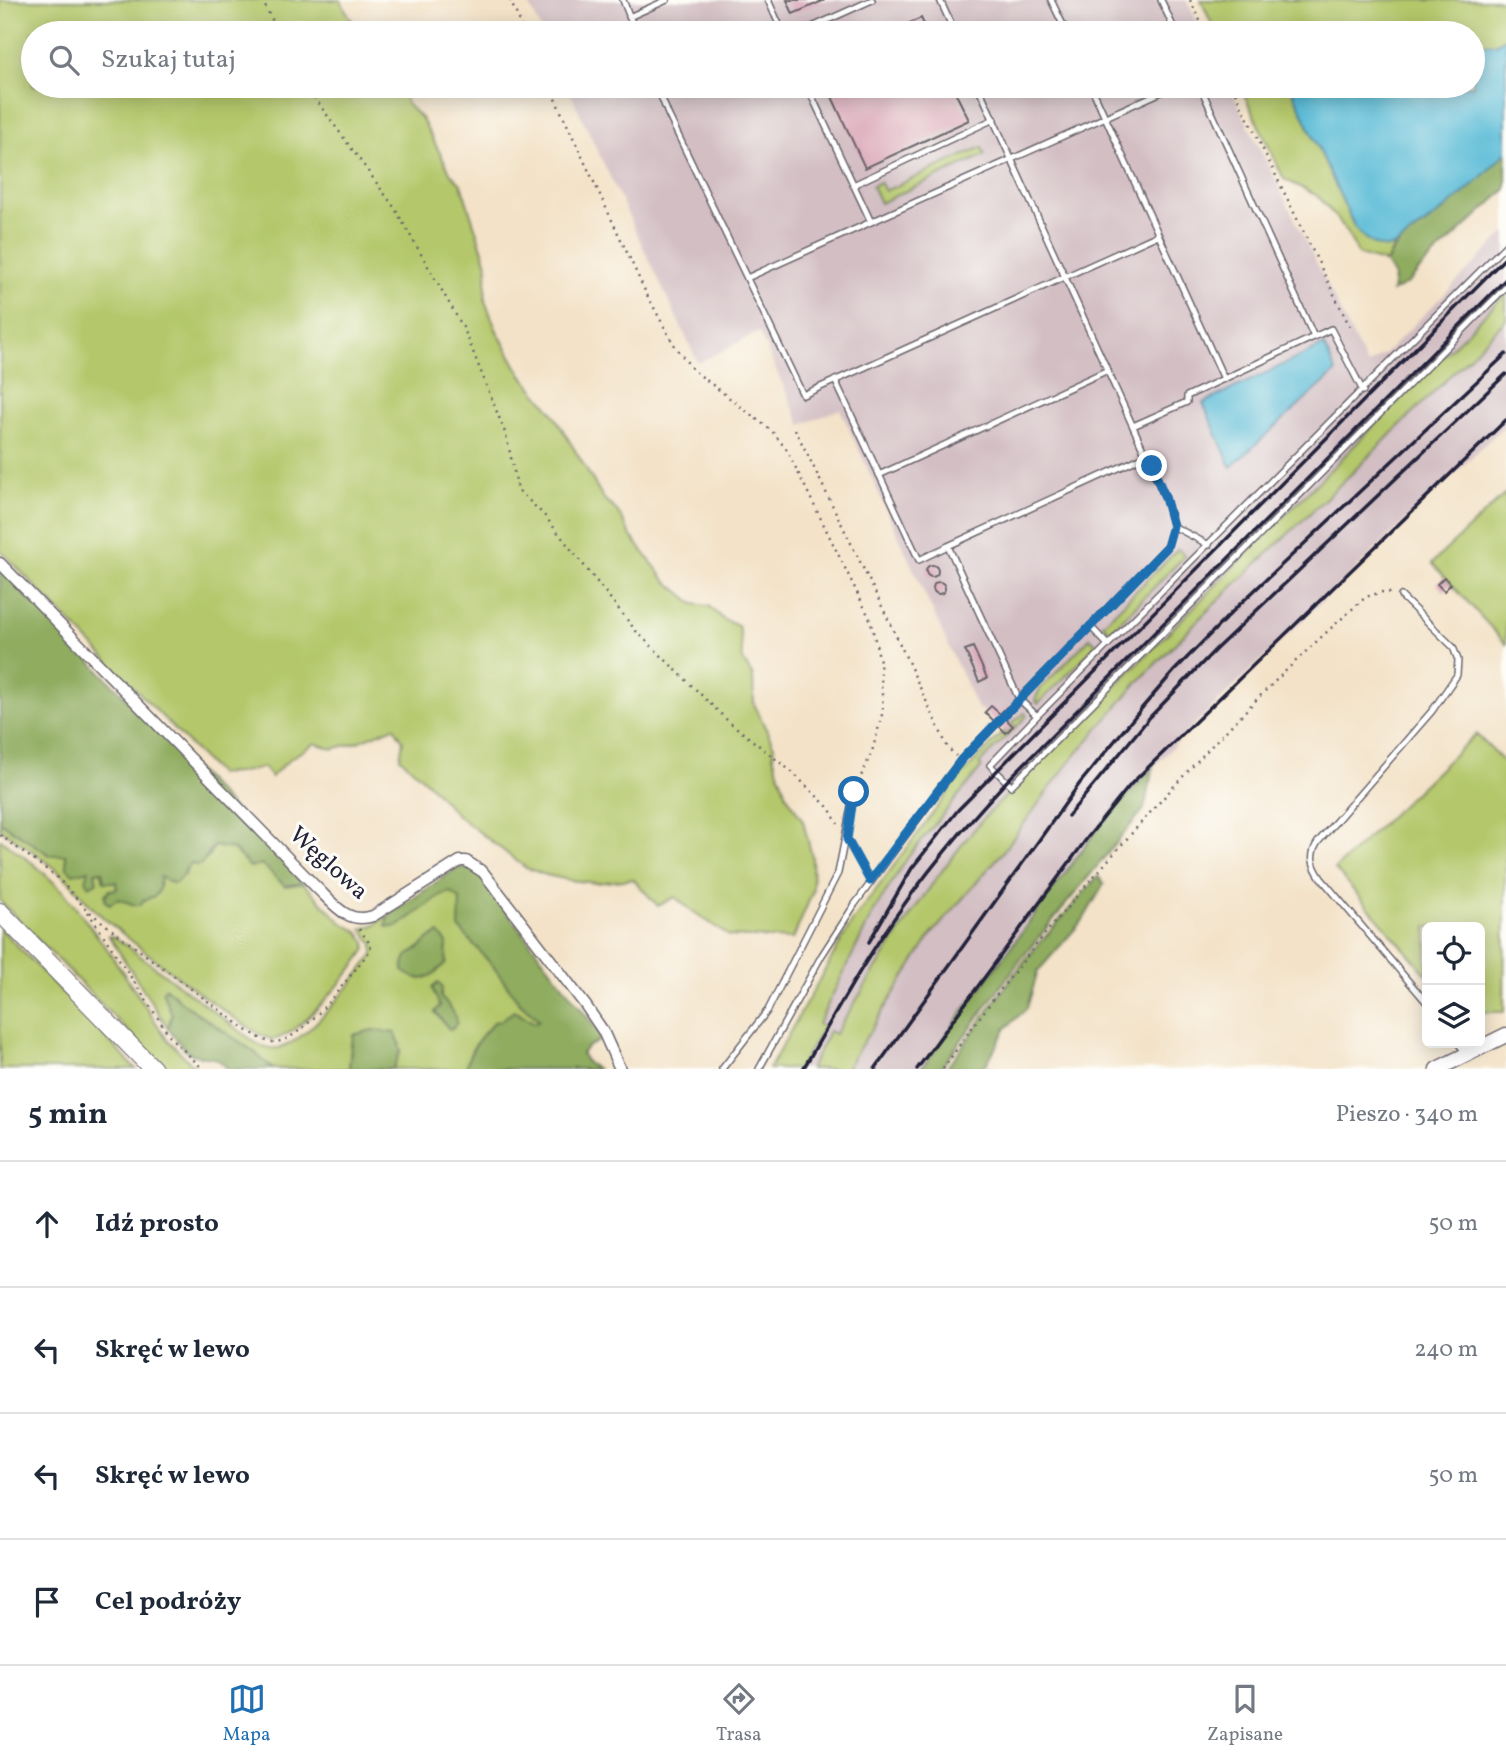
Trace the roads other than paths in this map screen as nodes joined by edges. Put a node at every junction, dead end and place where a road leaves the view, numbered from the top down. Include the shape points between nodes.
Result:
1 (623, 0) edge
2 (667, 0) edge
3 (768, 0) edge
4 (872, 0) edge
5 (940, 0) edge
6 (1051, 0) edge
7 (1161, 0) edge
8 (629, 17) junction
9 (631, 21) edge
10 (778, 21) edge
11 (826, 21) edge
12 (950, 21) edge
13 (1061, 21) edge
14 (1171, 21) edge
15 (662, 98) edge
16 (813, 98) edge
17 (984, 98) edge
18 (1096, 98) edge
19 (1148, 98) edge
20 (1205, 98) edge
21 (1105, 117) junction
22 (994, 120) junction
23 (1012, 158) junction
24 (853, 184) junction
25 (871, 222) junction
26 (1158, 235) junction
27 (1506, 245) edge
28 (1065, 277) junction
29 (747, 278) junction
30 (1506, 287) edge
31 (1314, 337) junction
32 (1108, 370) junction
33 (1224, 379) junction
34 (835, 380) junction
35 (1363, 391) junction
36 (1133, 426) junction
37 (1147, 455) junction
38 (879, 475) junction
39 (1173, 526) junction
40 (1209, 545) junction
41 (948, 546) junction
42 (0, 563) edge
43 (1401, 596) road end
44 (1090, 626) junction
45 (1108, 645) junction
46 (1019, 699) junction
47 (1037, 716) junction
48 (854, 792) road end
49 (0, 912) edge
50 (1422, 997) edge
51 (1506, 1035) edge
52 (1463, 1049) edge
53 (153, 1069) edge
54 (620, 1069) edge
55 (722, 1069) edge
56 (759, 1069) edge
57 (1437, 1069) edge

1 - 8 lane
2 - 8 lane
3 - 10 lane
4 - 11 lane
5 - 12 lane
6 - 13 lane
7 - 14 lane
8 - 9 lane
15 - 29 lane
16 - 24 lane
17 - 22 lane
18 - 21 lane
19 - 21 lane
20 - 31 lane
21 - 23 lane
21 - 26 lane
22 - 23 lane
22 - 24 lane
23 - 25 lane
23 - 28 lane
24 - 25 lane
25 - 29 lane
26 - 28 lane
26 - 33 lane
27 - 35 lane
28 - 32 lane
28 - 34 lane
29 - 34 lane via 803,394
30 - 47 lane via 1011,786 990,765
31 - 33 lane
31 - 35 lane via 1331,329
32 - 36 lane
32 - 38 lane
33 - 36 lane via 1187,396 1188,402
34 - 38 lane
35 - 40 lane
36 - 37 lane
37 - 39 lane
37 - 41 lane
38 - 41 lane via 919,560
39 - 40 lane
39 - 44 lane via 1167,547
40 - 45 lane
41 - 46 lane
42 - 54 street, Węglowa via 347,916 373,916 460,861 475,866 586,1006
43 - 50 lane via 1453,647 1457,675 1432,711 1318,842 1311,857 1321,878
44 - 45 lane
44 - 46 lane
45 - 47 lane
46 - 47 lane
46 - 56 lane via 961,760 870,881 822,955
48 - 55 lane via 838,873 768,1010
49 - 53 main road
51 - 52 street
52 - 57 street

